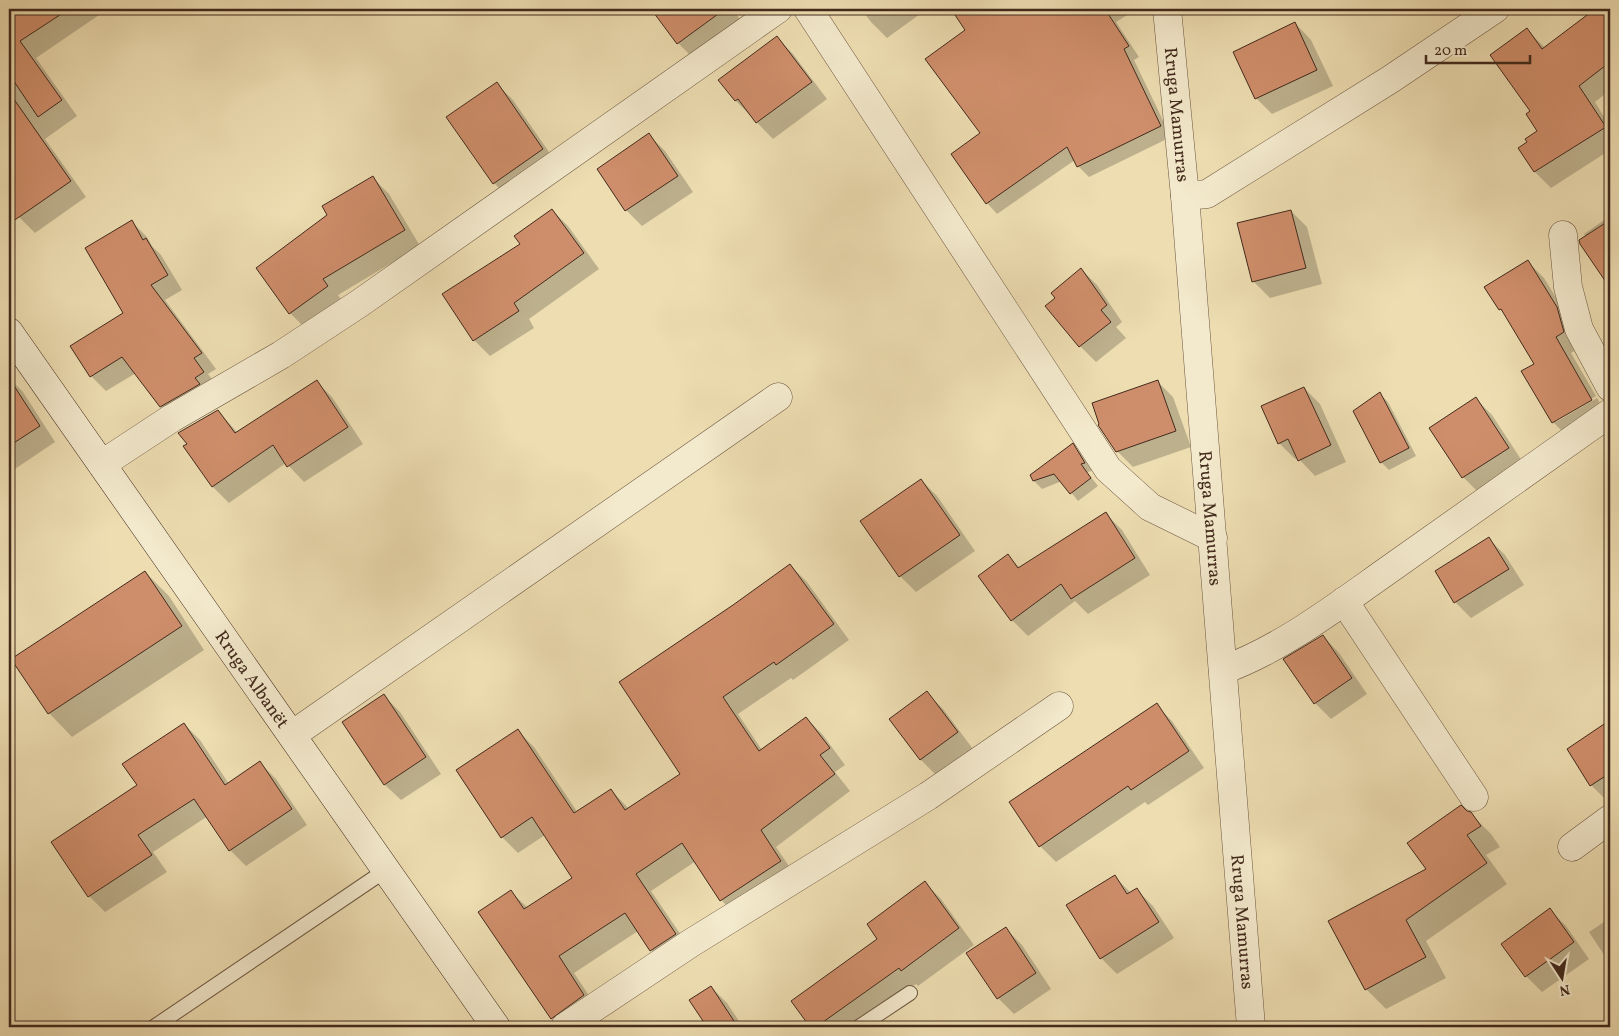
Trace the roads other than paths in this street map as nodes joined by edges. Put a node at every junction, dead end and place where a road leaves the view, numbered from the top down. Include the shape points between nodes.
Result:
1 (778, 9) edge
2 (808, 9) edge
3 (1167, 9) edge
4 (1495, 9) edge
5 (1185, 196) junction
6 (1564, 235) dead end
7 (9, 332) edge
8 (1610, 387) edge
9 (778, 397) dead end
10 (1610, 413) edge
11 (102, 464) junction
12 (1213, 538) junction
13 (1344, 600) junction
14 (1224, 670) junction
15 (1059, 706) dead end
16 (292, 735) junction
17 (1474, 796) dead end
18 (1610, 819) edge
19 (1572, 847) dead end
20 (386, 870) junction
21 (910, 993) dead end
22 (154, 1027) edge
23 (496, 1027) edge
24 (565, 1027) edge
25 (859, 1027) edge
26 (1251, 1027) edge

1 - 11 street via 360,303
2 - 12 street via 1108,469 1150,507
3 - 5 street, Rruga Mamurras
4 - 5 street via 1391,79 1207,194
5 - 12 street, Rruga Mamurras
6 - 8 street via 1568,287 1579,329
7 - 11 street, Rruga Albanët
9 - 16 street
10 - 13 street
11 - 16 street, Rruga Albanët
12 - 14 street, Rruga Mamurras
13 - 14 street via 1273,648
13 - 17 street
14 - 26 street, Rruga Mamurras
15 - 24 street via 928,796 691,943
16 - 20 street, Rruga Albanët
18 - 19 street
20 - 22 lane
20 - 23 street, Rruga Albanët
21 - 25 lane

